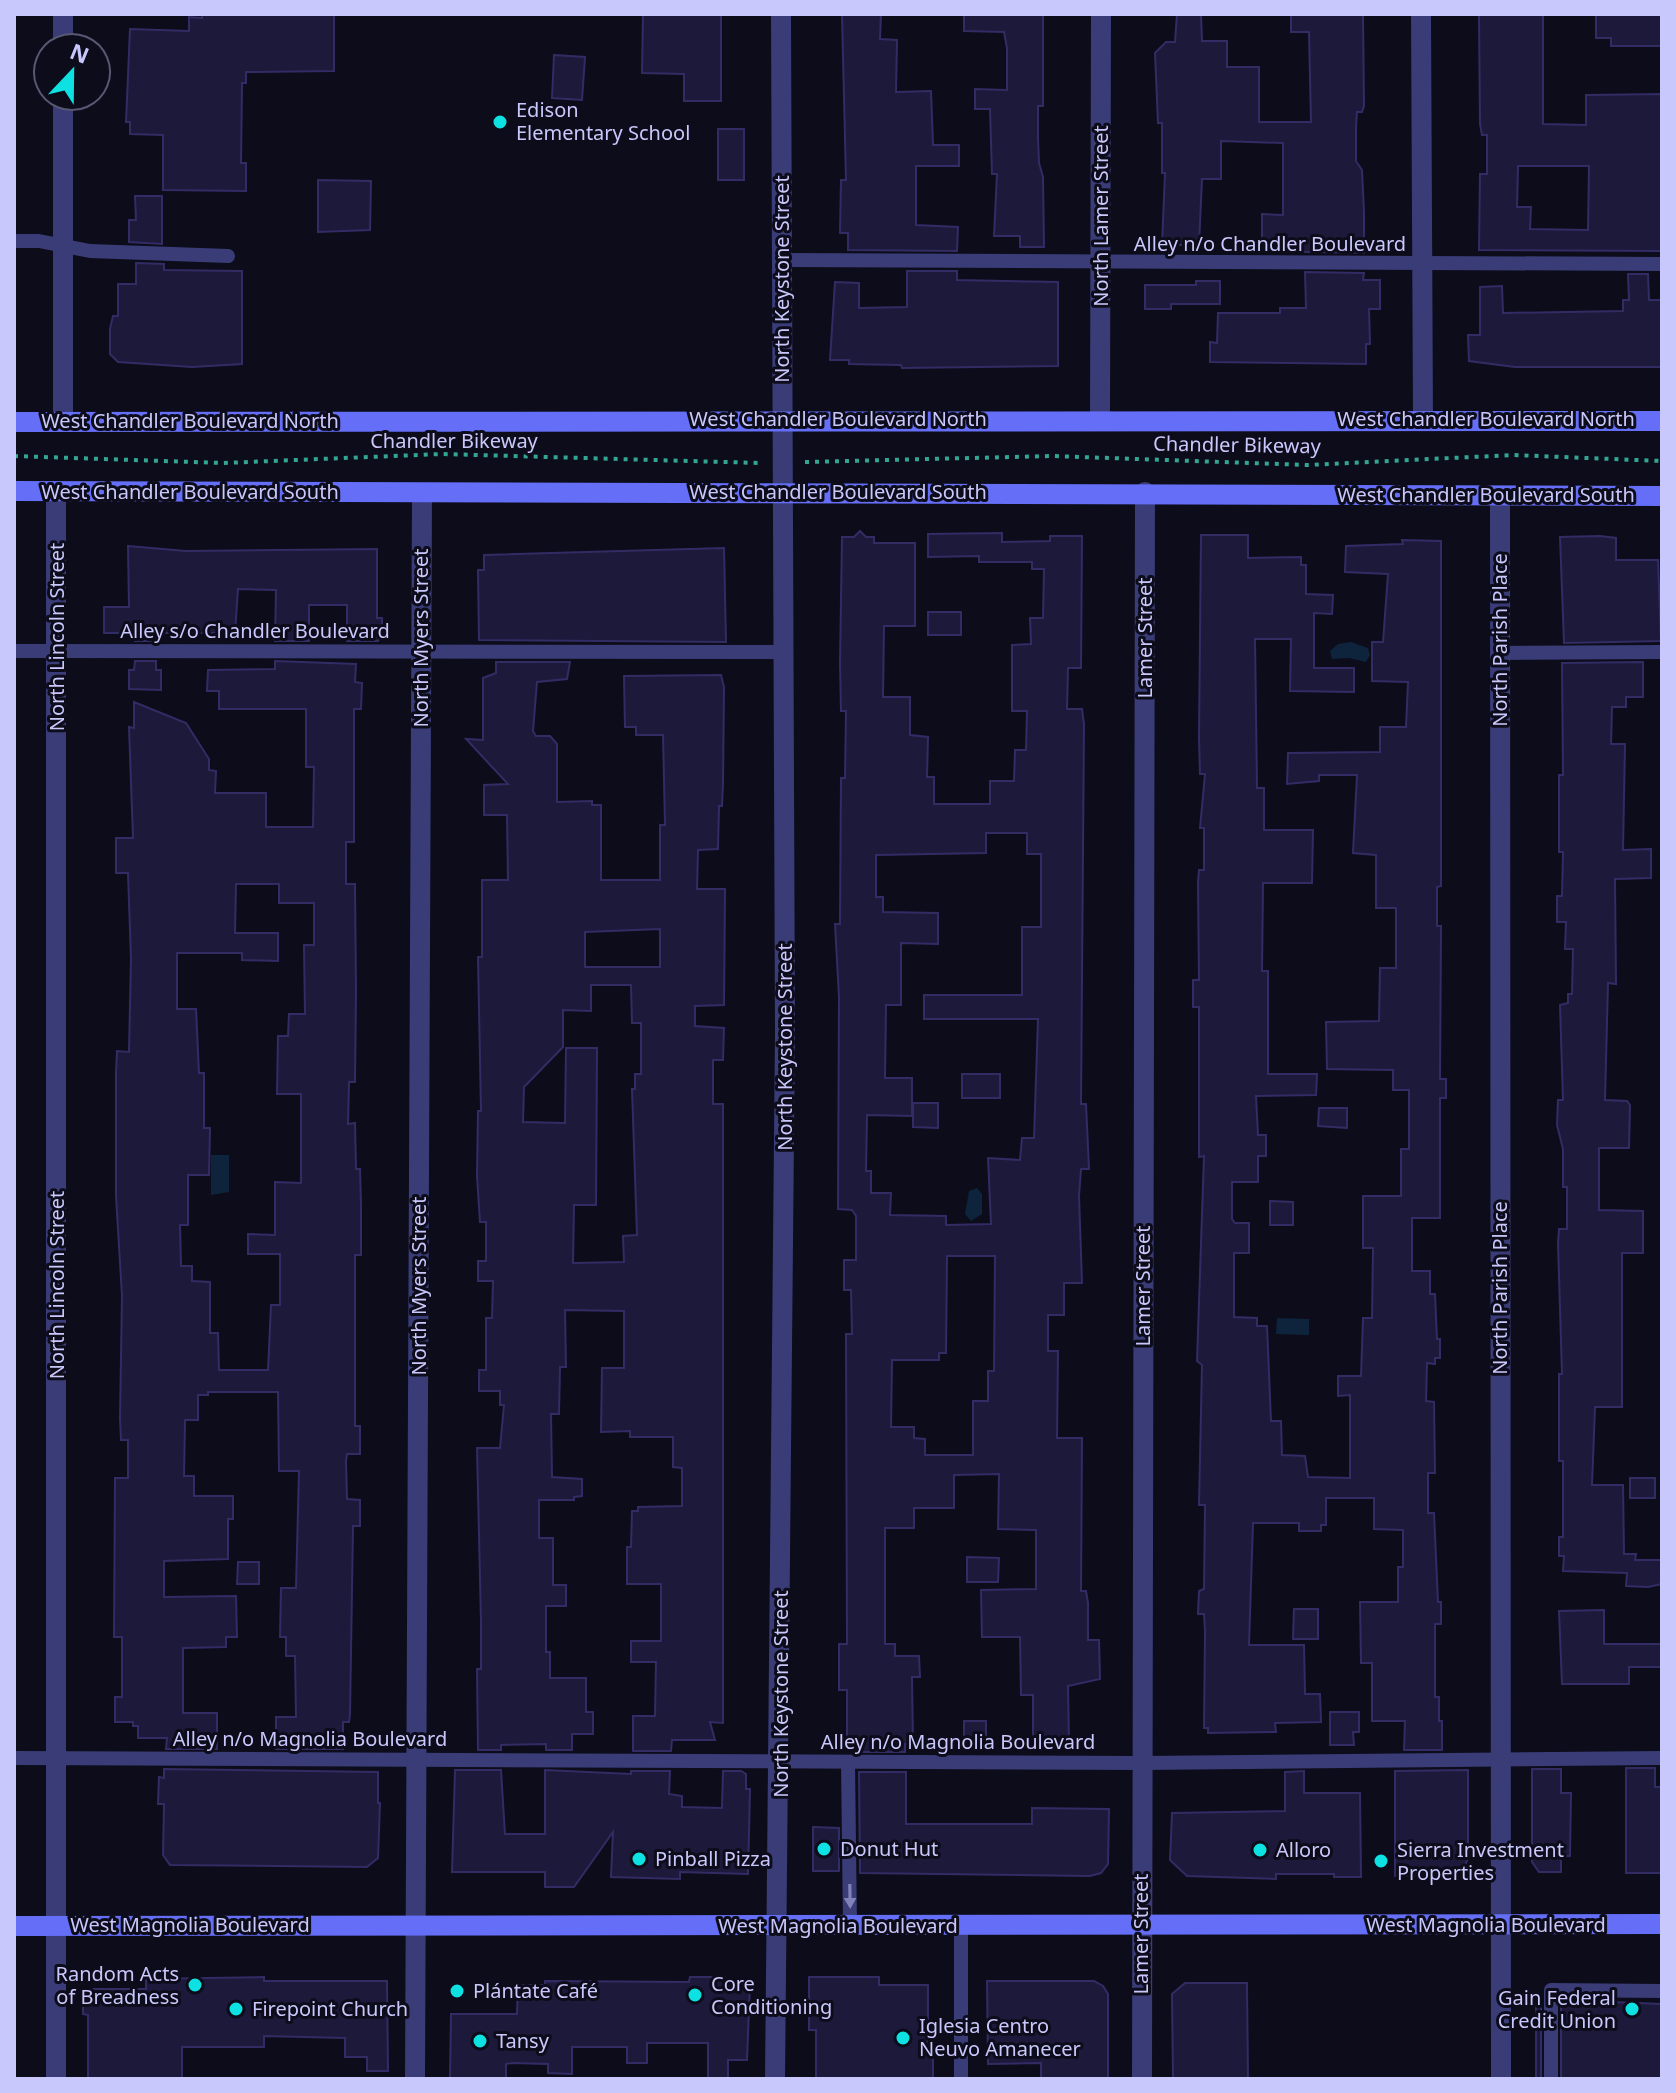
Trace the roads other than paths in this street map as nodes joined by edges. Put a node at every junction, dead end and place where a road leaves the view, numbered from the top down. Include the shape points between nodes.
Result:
1 (781, 14) edge
2 (1101, 14) edge
3 (1421, 14) edge
4 (63, 112) edge
5 (14, 241) edge
6 (63, 246) junction
7 (228, 256) dead end
8 (782, 260) junction
9 (1421, 263) junction
10 (1100, 264) junction
11 (1662, 264) edge
12 (1423, 418) junction
13 (1100, 419) junction
14 (783, 420) junction
15 (1662, 421) edge
16 (14, 422) edge
17 (63, 422) junction
18 (14, 491) edge
19 (56, 491) junction
20 (783, 491) junction
21 (1145, 492) junction
22 (422, 493) junction
23 (1500, 496) junction
24 (1662, 496) edge
25 (14, 651) edge
26 (57, 651) junction
27 (421, 651) junction
28 (785, 652) junction
29 (1662, 652) edge
30 (1499, 653) junction
31 (14, 1758) edge
32 (58, 1758) junction
33 (1502, 1758) junction
34 (1662, 1758) edge
35 (417, 1760) junction
36 (780, 1761) junction
37 (848, 1762) junction
38 (1142, 1763) junction
39 (1662, 1924) edge
40 (414, 1925) junction
41 (1140, 1925) junction
42 (1500, 1925) junction
43 (14, 1926) edge
44 (57, 1926) junction
45 (961, 1926) junction
46 (779, 1927) junction
47 (850, 1927) junction
48 (1662, 1991) edge
49 (56, 2079) edge
50 (415, 2079) edge
51 (775, 2079) edge
52 (961, 2079) edge
53 (1142, 2079) edge
54 (1501, 2079) edge
55 (1551, 2079) edge

1 - 8 street, North Keystone Street
2 - 10 street, North Lamer Street
3 - 9 street
4 - 6 street
5 - 6 lane
6 - 7 lane
6 - 17 street
8 - 10 lane, Alley n/o Chandler Boulevard
8 - 14 street, North Keystone Street
9 - 10 lane, Alley n/o Chandler Boulevard
9 - 11 lane, Alley n/o Chandler Boulevard
9 - 12 street
10 - 13 street, North Lamer Street
12 - 13 main road, West Chandler Boulevard North
12 - 15 main road, West Chandler Boulevard North
13 - 14 main road, West Chandler Boulevard North
14 - 17 main road, West Chandler Boulevard North
14 - 20 street, North Keystone Street
16 - 17 main road, West Chandler Boulevard North
18 - 19 main road, West Chandler Boulevard South
19 - 22 main road, West Chandler Boulevard South
19 - 26 street, North Lincoln Street
20 - 21 main road, West Chandler Boulevard South
20 - 22 main road, West Chandler Boulevard South
20 - 28 street, North Keystone Street
21 - 23 main road, West Chandler Boulevard South
21 - 38 street, Lamer Street
22 - 27 street, North Myers Street
23 - 24 main road, West Chandler Boulevard South
23 - 30 street, North Parish Place
25 - 26 lane, Alley s/o Chandler Boulevard
26 - 27 lane, Alley s/o Chandler Boulevard
26 - 32 street, North Lincoln Street
27 - 28 lane, Alley s/o Chandler Boulevard
27 - 35 street, North Myers Street
28 - 36 street, North Keystone Street
29 - 30 lane
30 - 33 street, North Parish Place
31 - 32 lane, Alley n/o Magnolia Boulevard
32 - 35 lane, Alley n/o Magnolia Boulevard
32 - 44 street, North Lincoln Street
33 - 34 lane, Alley n/o Magnolia Boulevard
33 - 38 lane, Alley n/o Magnolia Boulevard
33 - 42 street, North Parish Place
35 - 36 lane, Alley n/o Magnolia Boulevard
35 - 40 street, North Myers Street
36 - 37 lane, Alley n/o Magnolia Boulevard
36 - 46 street, North Keystone Street
37 - 38 lane, Alley n/o Magnolia Boulevard
37 -> 47 lane
38 - 41 street, Lamer Street
39 - 42 main road, West Magnolia Boulevard
40 - 44 main road, West Magnolia Boulevard
40 - 46 main road, West Magnolia Boulevard
40 - 50 street, North Myers Street
41 - 42 main road, West Magnolia Boulevard
41 - 45 main road, West Magnolia Boulevard
41 - 53 street, Lamer Street
42 - 54 street, North Parish Place
43 - 44 main road, West Magnolia Boulevard
44 - 49 street, North Lincoln Street
45 - 47 main road, West Magnolia Boulevard
45 - 52 lane
46 - 47 main road, West Magnolia Boulevard
46 - 51 street, North Keystone Street
48 - 55 lane via 1551,1990

